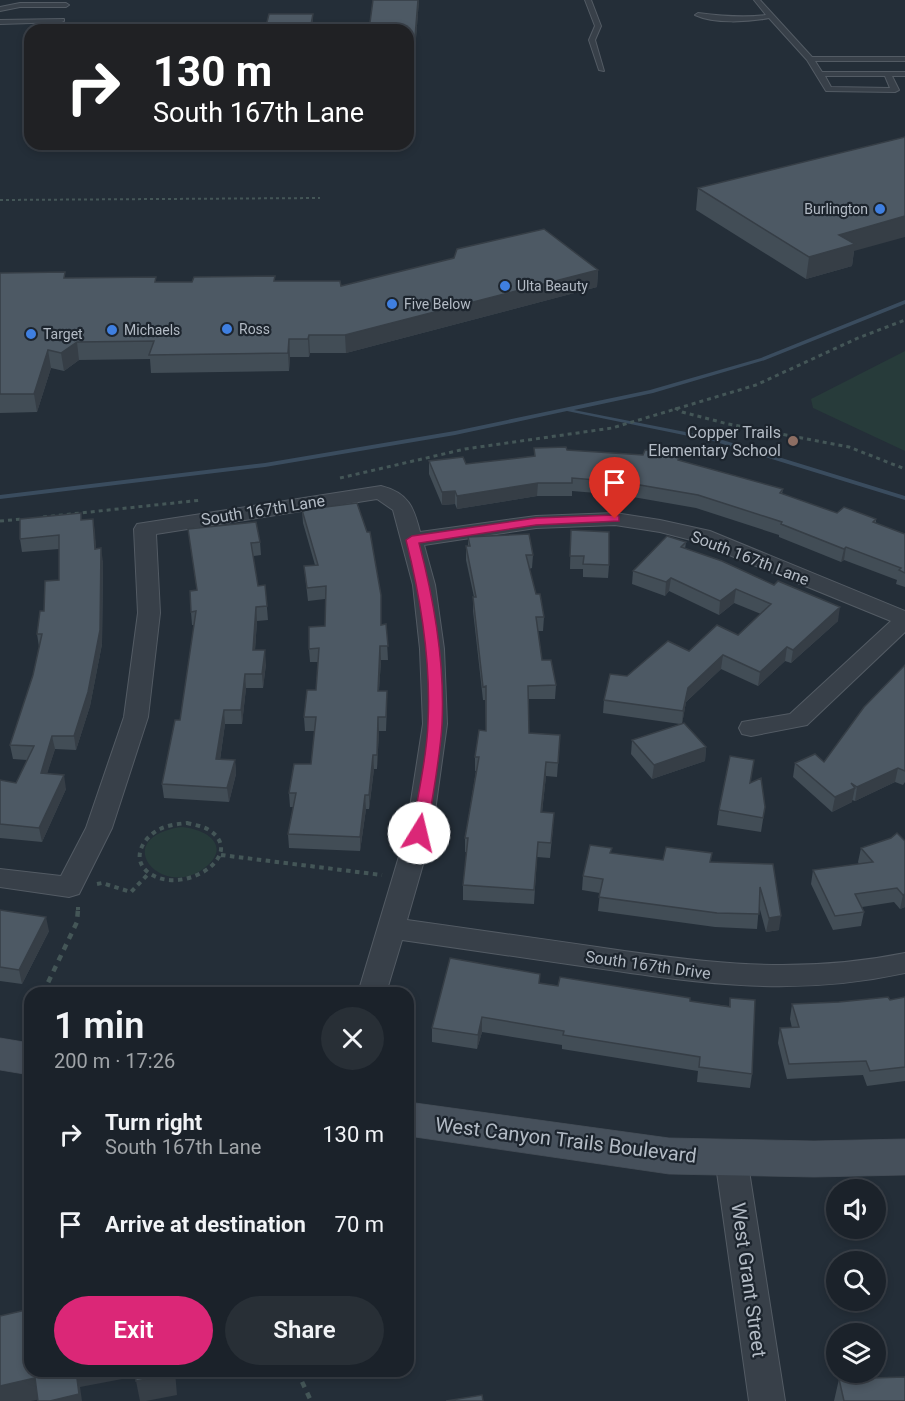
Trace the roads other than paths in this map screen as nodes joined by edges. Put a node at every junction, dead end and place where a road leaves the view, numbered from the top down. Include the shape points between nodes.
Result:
1 (588, 0) edge
2 (757, 0) edge
3 (66, 5) dead end
4 (0, 9) edge
5 (698, 15) dead end
6 (771, 16) junction
7 (63, 20) dead end
8 (0, 22) edge
9 (810, 59) junction
10 (905, 59) edge
11 (602, 70) dead end
12 (820, 74) junction
13 (888, 74) junction
14 (905, 74) edge
15 (412, 540) junction
16 (905, 619) edge
17 (751, 728) dead end
18 (0, 878) edge
19 (391, 928) junction
20 (905, 963) edge
21 (374, 987) edge
22 (0, 1054) edge
23 (24, 1058) edge
24 (414, 1120) edge
25 (905, 1157) edge
26 (731, 1158) junction
27 (767, 1401) edge

1 - 11 lane via 598,26 592,40
2 - 6 lane
3 - 4 lane
5 - 6 lane via 722,19
6 - 9 lane
7 - 8 lane
9 - 10 lane
9 - 12 lane
12 - 13 lane
12 - 13 lane via 829,89 895,90
13 - 14 lane
15 - 16 street, South 167th Lane via 536,522 638,522 702,537
15 - 18 street, South 167th Lane via 403,507 381,492 145,529 149,613 136,717 79,893
15 - 19 street via 432,650 435,724 419,833
16 - 17 street via 798,720
19 - 20 street, South 167th Drive via 736,976 831,975
19 - 21 street
22 - 23 street
24 - 26 street, West Canyon Trails Boulevard via 659,1155
25 - 26 street, West Canyon Trails Boulevard
26 - 27 street, West Grant Street

